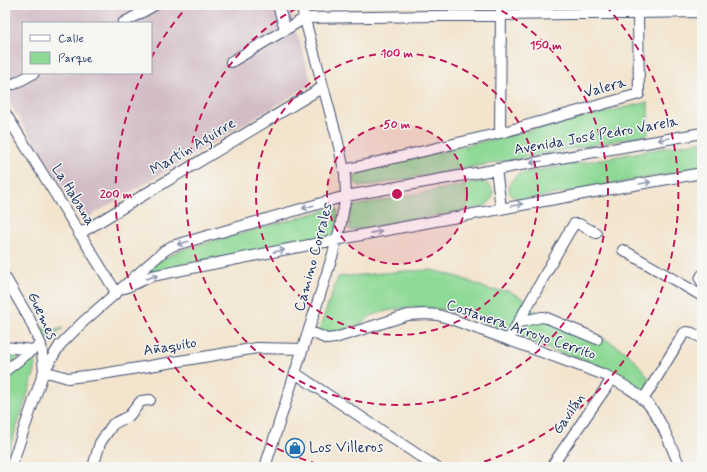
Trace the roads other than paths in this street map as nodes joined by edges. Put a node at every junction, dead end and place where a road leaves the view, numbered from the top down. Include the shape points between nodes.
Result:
1 (155, 5) edge
2 (278, 5) edge
3 (301, 5) edge
4 (501, 10) edge
5 (638, 12) junction
6 (702, 12) edge
7 (305, 18) junction
8 (125, 22) edge
9 (285, 30) junction
10 (231, 62) dead end
11 (32, 74) edge
12 (5, 78) edge
13 (323, 87) junction
14 (5, 113) edge
15 (500, 133) junction
16 (702, 133) edge
17 (496, 169) junction
18 (344, 170) junction
19 (702, 173) edge
20 (346, 196) junction
21 (501, 208) junction
22 (596, 233) dead end
23 (79, 234) junction
24 (337, 239) junction
25 (623, 250) dead end
26 (702, 275) edge
27 (5, 277) edge
28 (702, 282) edge
29 (116, 292) junction
30 (702, 296) edge
31 (519, 322) junction
32 (309, 331) junction
33 (702, 338) edge
34 (597, 339) dead end
35 (508, 340) junction
36 (41, 345) junction
37 (5, 347) edge
38 (32, 350) junction
39 (303, 350) junction
40 (5, 371) edge
41 (44, 371) junction
42 (295, 374) junction
43 (612, 379) junction
44 (150, 400) dead end
45 (643, 400) junction
46 (11, 467) edge
47 (93, 467) edge
48 (265, 467) edge
49 (436, 467) edge
50 (551, 467) edge
51 (680, 467) edge

1 - 8 street
2 - 9 street
3 - 7 street, Camino Corrales
4 - 5 street
4 - 7 street
4 - 15 street
5 - 6 street
5 - 15 street, Valera via 639,94
7 - 9 street
7 - 13 street, Camino Corrales
9 - 10 street
11 - 12 street via 14,84 8,83
13 - 18 street, Camino Corrales
13 - 23 street, Martín Aguirre
14 - 23 street, La Habana
15 - 18 street
16 -> 17 street, Avenida José Pedro Varela
17 - 20 street, Avenida José Pedro Varela
17 - 21 street, Avenida José Pedro Varela
18 - 20 street, Camino Corrales
21 -> 19 street, Avenida José Pedro Varela
20 - 24 street, Camino Corrales
20 -> 29 street, Avenida José Pedro Varela via 172,246
24 -> 21 street, Avenida José Pedro Varela
22 - 31 street via 574,224
23 - 29 street, La Habana
29 -> 24 street, Avenida José Pedro Varela via 152,276
24 - 32 street, Camino Corrales
25 - 30 street
26 - 28 street
27 - 36 street, Guemes via 29,318
29 - 41 street, Avenida José Pedro Varela via 60,345
31 - 34 street via 547,318
31 - 35 street
32 - 35 street, Costanera Arroyo Cerrito via 327,339 335,338 408,315 424,314 438,315
32 - 39 street, Camino Corrales
33 - 45 street via 692,332 684,333
35 - 43 street, Costanera Arroyo Cerrito
36 - 38 street
36 - 41 street, Guemes
37 - 38 street
38 - 40 street
39 - 41 street, Añaquito via 256,348 68,378
39 - 42 street, Camino Corrales
41 - 46 street
42 - 48 street, Camino Corrales
42 - 49 street
43 - 45 street, Costanera Arroyo Cerrito
43 - 50 street, Gavilán
44 - 47 street via 141,401 129,416 113,424 100,443
45 - 51 street, Costanera Arroyo Cerrito via 665,432

